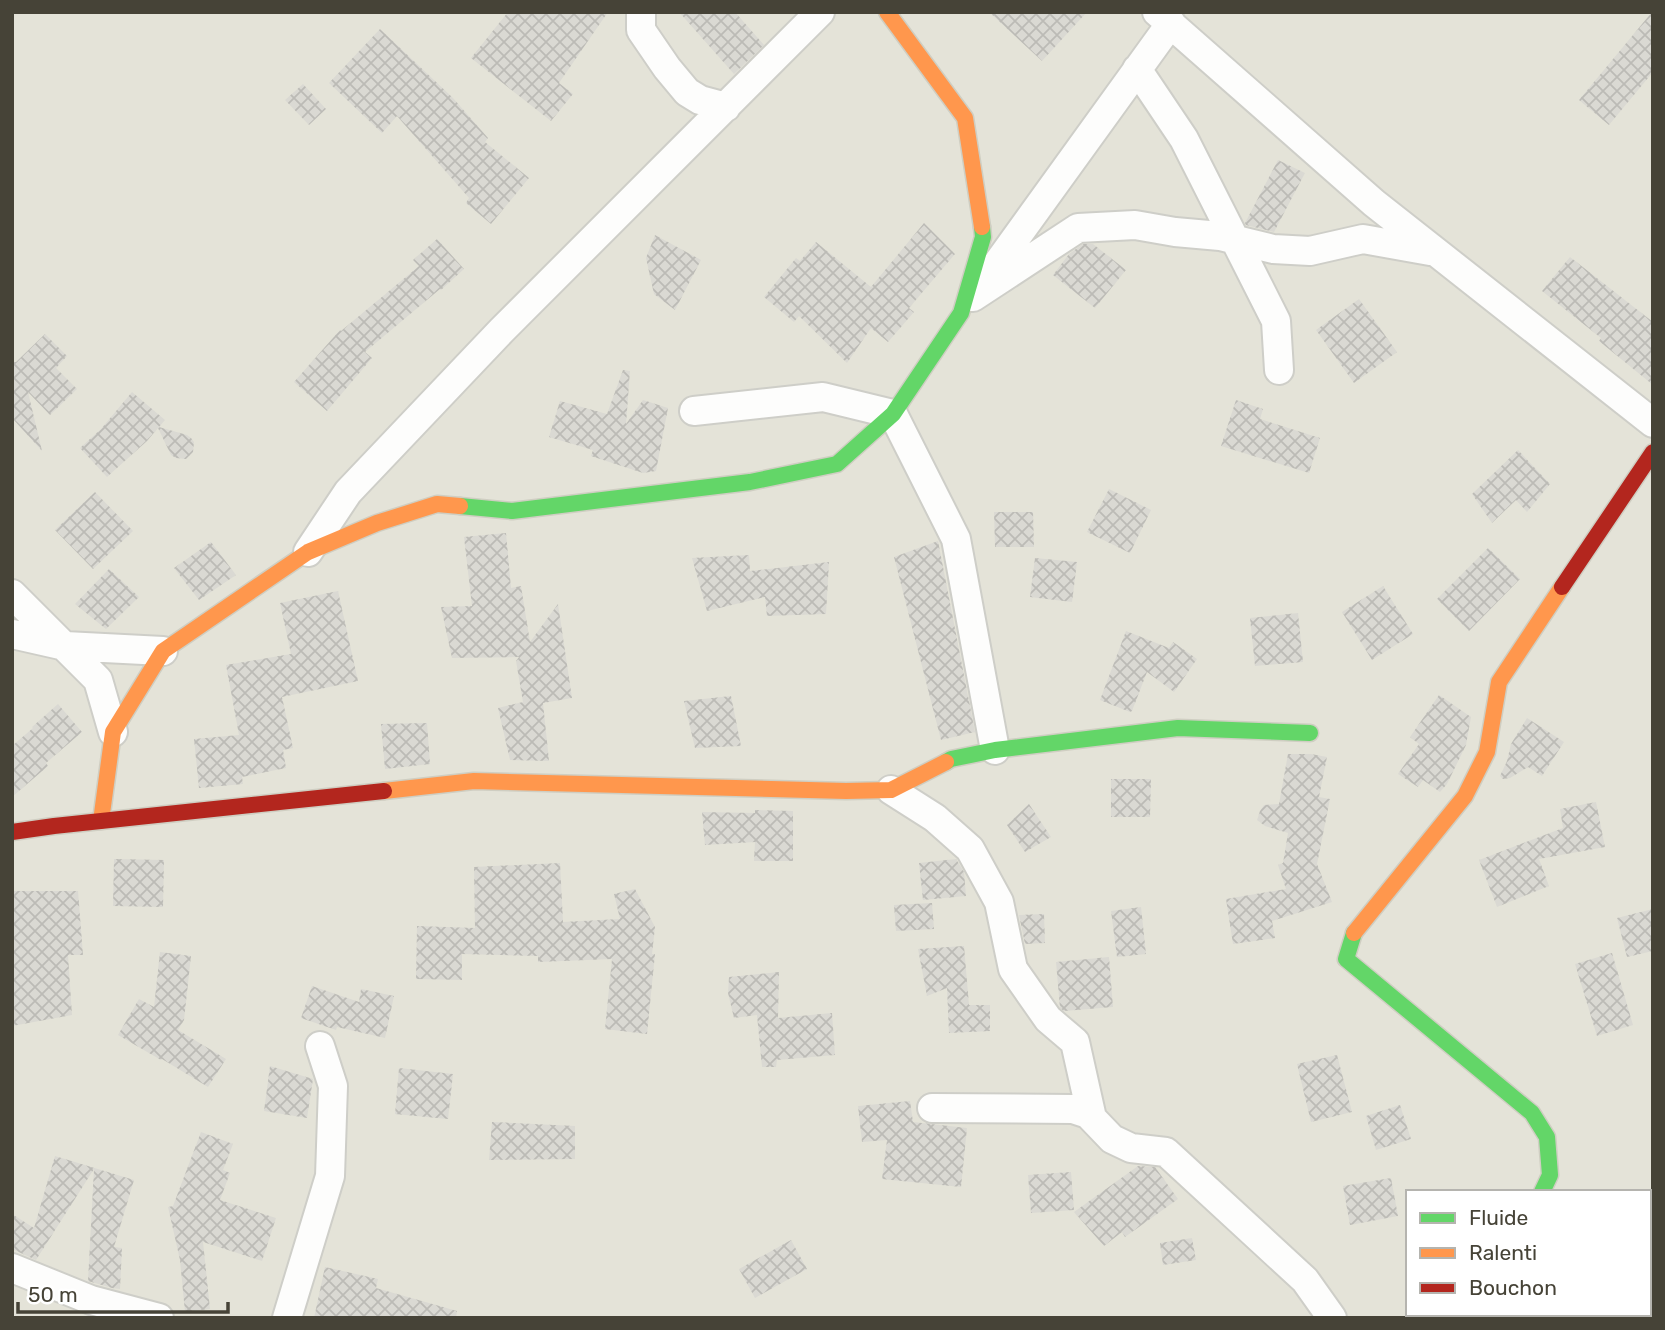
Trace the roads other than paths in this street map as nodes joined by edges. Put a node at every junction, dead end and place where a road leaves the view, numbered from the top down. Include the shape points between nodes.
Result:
1 (641, 12) edge
2 (820, 12) edge
3 (887, 12) edge
4 (1164, 18) edge
5 (1137, 69) junction
6 (726, 107) junction
7 (1236, 240) junction
8 (1436, 253) junction
9 (967, 305) junction
10 (1279, 370) dead end
11 (694, 411) dead end
12 (893, 414) junction
13 (1653, 423) edge
14 (1653, 452) edge
15 (308, 552) junction
16 (12, 594) edge
17 (12, 634) edge
18 (65, 646) junction
19 (163, 651) junction
20 (113, 732) junction
21 (1310, 733) dead end
22 (995, 750) junction
23 (891, 790) junction
24 (101, 821) junction
25 (12, 832) edge
26 (320, 1046) dead end
27 (932, 1108) dead end
28 (1092, 1118) junction
29 (1543, 1190) edge
30 (12, 1268) edge
31 (159, 1318) edge
32 (287, 1318) edge
33 (1332, 1318) edge

1 - 6 street via 641,30 687,92
2 - 6 street
3 - 9 street via 965,118 984,237
4 - 5 street
4 - 8 street
5 - 7 street via 1184,139
5 - 9 street
6 - 15 street via 502,330 348,492
7 - 8 street via 1310,251 1363,239
7 - 9 street via 1135,225 1078,228
7 - 10 street via 1276,321
8 - 13 street
9 - 12 street
11 - 12 street via 823,397
12 - 15 street via 837,464 750,482 512,511 437,504
12 - 22 street via 956,539
14 - 29 street via 1499,682 1487,752 1465,796 1354,932 1346,959 1532,1113 1547,1137 1550,1175
15 - 19 street
16 - 18 street
17 - 18 street
18 - 19 street
18 - 20 street via 97,680
19 - 20 street
20 - 24 street
21 - 22 street via 1178,729
22 - 23 street via 951,759
23 - 24 street via 474,781
23 - 28 street via 935,818 970,849 999,902 1013,969 1048,1019 1075,1042
24 - 25 street
26 - 32 street via 333,1086 330,1176
27 - 28 street via 1073,1109
28 - 33 street via 1112,1139 1131,1148 1166,1153 1305,1280
30 - 31 street via 92,1300

